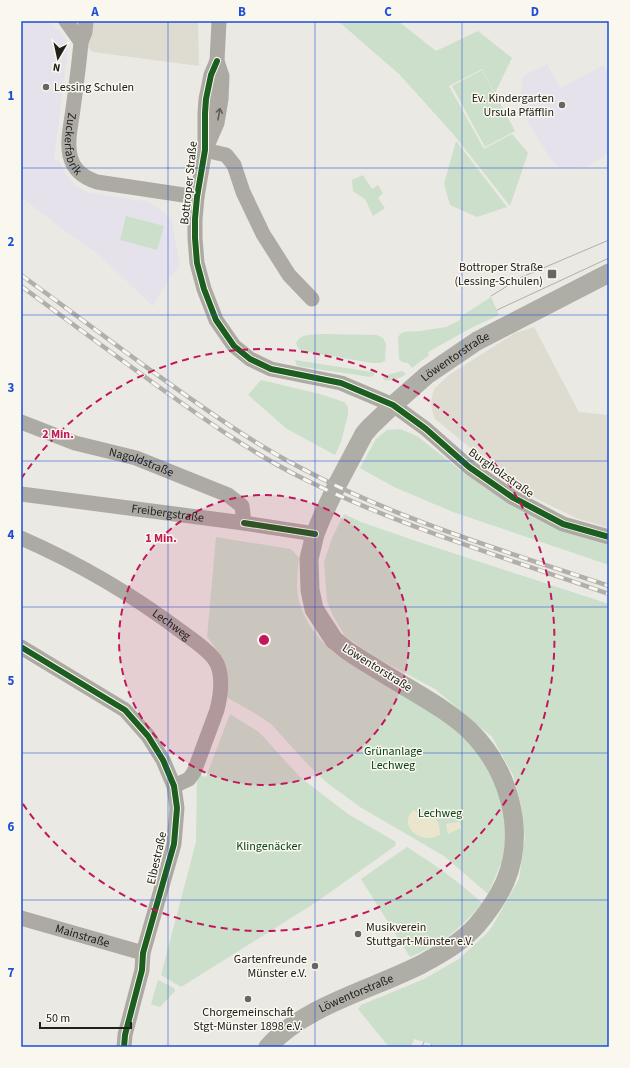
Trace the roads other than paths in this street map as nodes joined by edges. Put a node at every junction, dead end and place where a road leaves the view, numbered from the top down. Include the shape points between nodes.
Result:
1 (66, 21) edge
2 (86, 21) edge
3 (218, 21) edge
4 (81, 42) junction
5 (205, 150) junction
6 (196, 197) junction
7 (609, 273) edge
8 (312, 299) dead end
9 (393, 405) junction
10 (21, 422) edge
11 (21, 494) edge
12 (244, 523) junction
13 (315, 534) junction
14 (609, 537) edge
15 (21, 538) edge
16 (21, 647) edge
17 (174, 786) junction
18 (21, 918) edge
19 (143, 953) junction
20 (124, 1047) edge
21 (268, 1047) edge

1 - 4 street
2 - 4 street, Zuckerfabrik
3 - 5 street, Bottroper Straße via 218,61 222,76 220,115
4 - 6 street, Zuckerfabrik via 70,138 71,159 76,169 85,177 97,182
5 - 6 street, Bottroper Straße
5 - 8 street, Bottroper Straße via 226,155 234,165 264,234 289,275
6 - 9 street, Bottroper Straße via 197,262 216,320 234,346 250,359 271,370 341,383
7 - 9 main road, Löwentorstraße via 477,341 427,375
9 - 13 main road, Löwentorstraße via 364,434 337,484
9 - 14 street, Burgholzstraße via 426,429 469,467 512,497 563,524
10 - 12 street, Nagoldstraße via 75,443 136,458 228,495 242,506
11 - 12 street, Freibergstraße
12 - 13 street, Freibergstraße
13 - 21 main road, Löwentorstraße via 309,559 310,590 314,609 334,640 364,662 452,716 487,750 500,772 509,796 514,840 505,882 493,904 464,938 421,964 314,1013 290,1028
15 - 17 street, Lechweg via 94,575 154,611 214,659 221,677 217,710 194,772 189,779
16 - 17 street, Elbestraße via 125,710 148,736 163,760
17 - 19 street, Elbestraße via 177,808 174,844
18 - 19 street, Mainstraße
19 - 20 street, Elbestraße via 142,970

